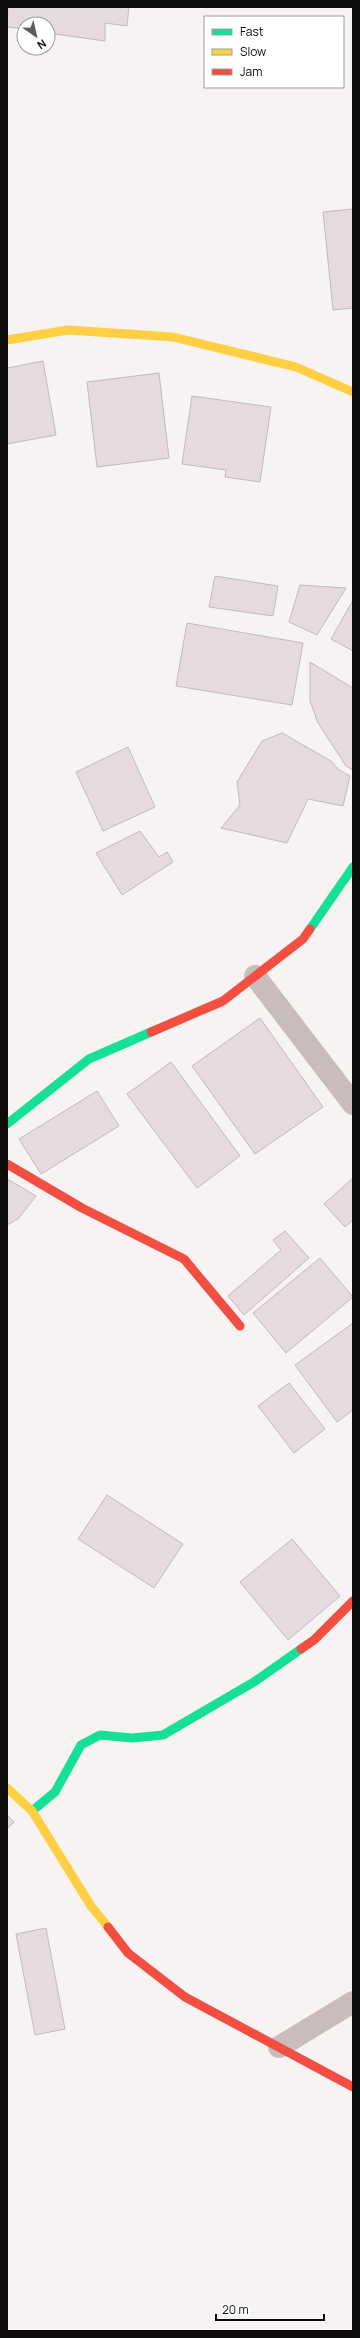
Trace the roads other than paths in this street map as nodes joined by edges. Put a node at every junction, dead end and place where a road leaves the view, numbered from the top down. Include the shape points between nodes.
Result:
1 (7, 340) edge
2 (353, 392) edge
3 (353, 867) edge
4 (255, 976) junction
5 (353, 1104) edge
6 (7, 1124) edge
7 (7, 1164) edge
8 (240, 1326) dead end
9 (353, 1601) edge
10 (7, 1788) edge
11 (32, 1811) junction
12 (353, 2002) edge
13 (279, 2048) junction
14 (353, 2087) edge

1 - 2 street via 68,330 173,337 296,367
3 - 4 street via 303,939
4 - 5 street
4 - 6 street via 223,1001 89,1059
7 - 8 street via 82,1208 184,1259
9 - 11 street via 314,1640 254,1682 163,1735 132,1738 100,1735 81,1745 55,1792
10 - 11 street
11 - 13 street via 91,1906 128,1953 185,1997
12 - 13 street
13 - 14 street

